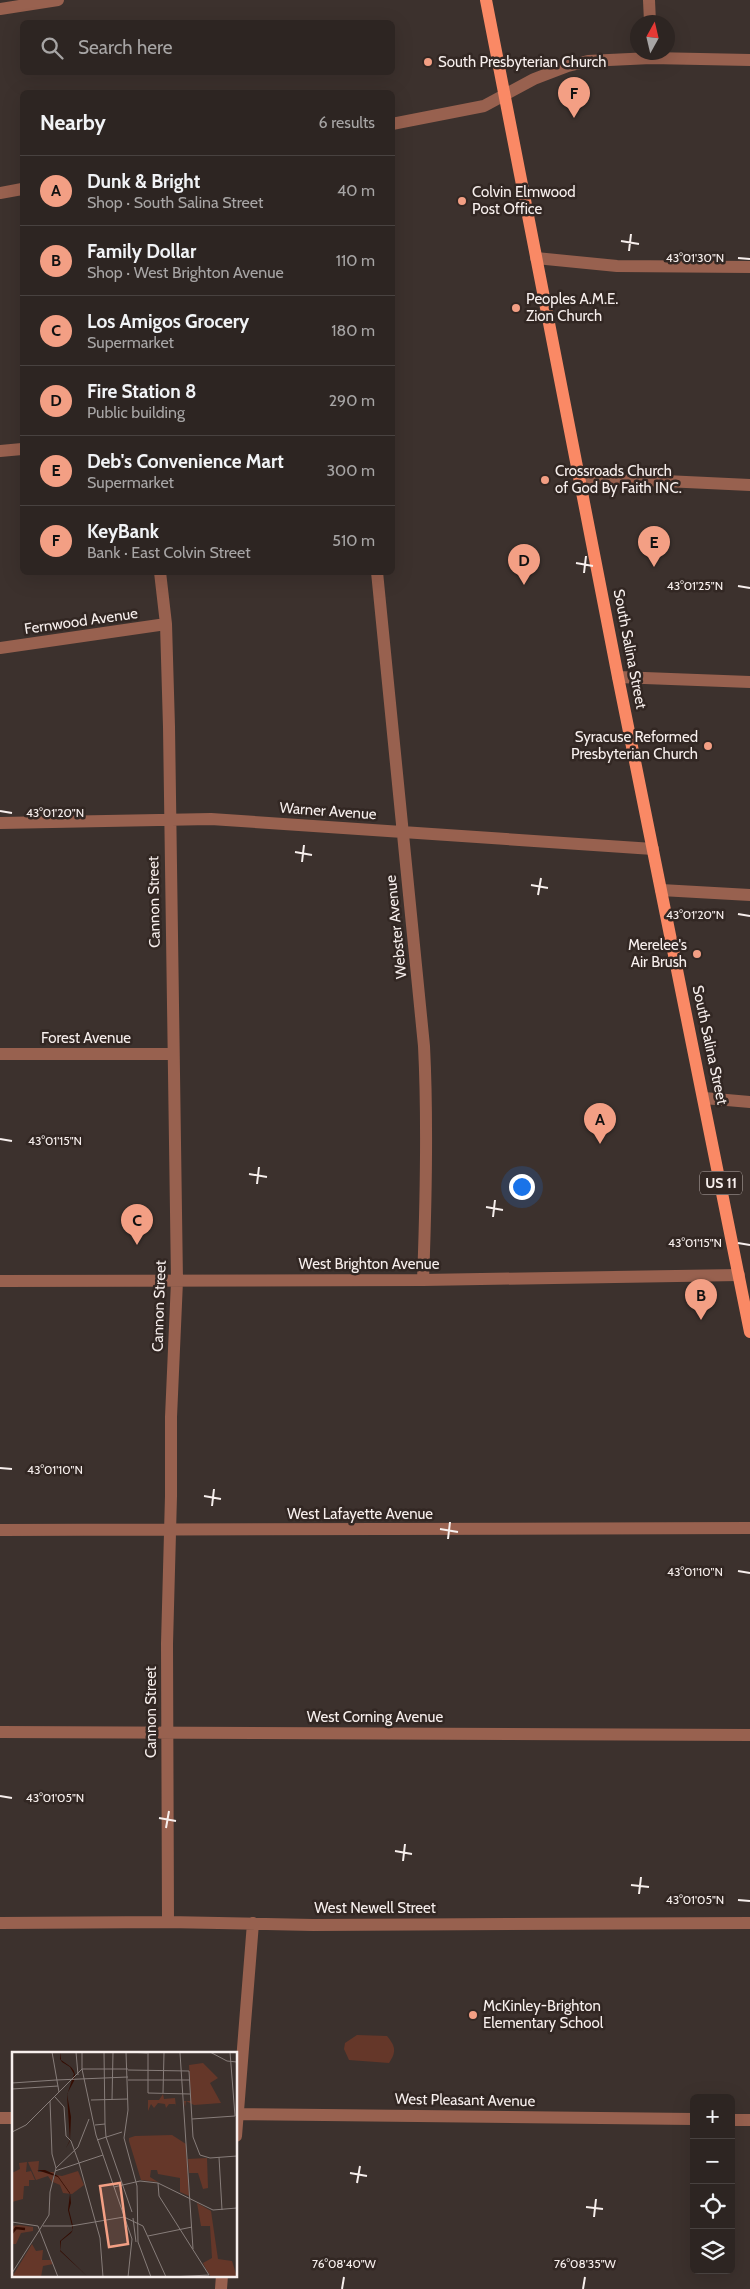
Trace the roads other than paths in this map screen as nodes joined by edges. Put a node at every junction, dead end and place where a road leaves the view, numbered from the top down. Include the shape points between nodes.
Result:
1 (58, 0) edge
2 (486, 0) edge
3 (649, 0) edge
4 (0, 9) edge
5 (650, 15) edge
6 (675, 56) edge
7 (630, 57) edge
8 (750, 60) edge
9 (505, 94) junction
10 (395, 123) edge
11 (20, 189) edge
12 (0, 193) edge
13 (536, 258) junction
14 (750, 267) edge
15 (20, 449) edge
16 (0, 451) edge
17 (580, 477) junction
18 (750, 485) edge
19 (160, 575) edge
20 (377, 575) edge
21 (166, 624) junction
22 (0, 648) edge
23 (618, 677) junction
24 (750, 682) edge
25 (169, 818) junction
26 (0, 823) edge
27 (403, 833) junction
28 (653, 849) junction
29 (661, 890) junction
30 (750, 895) edge
31 (0, 1054) edge
32 (173, 1054) junction
33 (704, 1098) junction
34 (750, 1102) edge
35 (745, 1277) edge
36 (423, 1280) junction
37 (0, 1281) edge
38 (177, 1281) junction
39 (750, 1332) edge
40 (750, 1528) edge
41 (169, 1529) junction
42 (0, 1530) edge
43 (0, 1732) edge
44 (168, 1733) junction
45 (750, 1735) edge
46 (168, 1922) junction
47 (0, 1923) edge
48 (253, 1923) junction
49 (750, 1923) edge
50 (238, 2102) edge
51 (238, 2114) edge
52 (690, 2119) edge
53 (735, 2120) edge
54 (750, 2120) edge
55 (222, 2276) edge
56 (220, 2289) edge

1 - 4 street
2 - 9 main road, South Salina Street / US 11
3 - 5 street
6 - 8 street
7 - 9 street via 568,66
9 - 10 street via 470,110
9 - 13 main road, South Salina Street / US 11
11 - 12 street
13 - 14 street via 617,266
13 - 17 main road, South Salina Street / US 11
15 - 16 street
17 - 18 street
17 - 23 main road, South Salina Street / US 11
19 - 21 street, Cannon Street
20 - 27 street, Webster Avenue
21 - 22 street, Fernwood Avenue
21 - 25 street, Cannon Street
23 - 24 street
23 - 28 main road, South Salina Street / US 11
25 - 26 street, Warner Avenue
25 - 27 street, Warner Avenue via 211,818
25 - 32 street, Cannon Street
27 - 28 street, Warner Avenue
27 - 36 street, Webster Avenue via 426,1085
28 - 29 main road, South Salina Street / US 11
29 - 30 street
29 - 33 main road, South Salina Street / US 11
31 - 32 street, Forest Avenue
32 - 38 street, Cannon Street
33 - 34 street
33 - 35 main road, South Salina Street / US 11
35 - 36 street, West Brighton Avenue
35 - 39 main road, South Salina Street / US 11
36 - 38 street, West Brighton Avenue
37 - 38 street, West Brighton Avenue
38 - 41 street, Cannon Street
40 - 41 street, West Lafayette Avenue
41 - 42 street, West Lafayette Avenue
41 - 44 street, Cannon Street
43 - 44 street, West Corning Avenue
44 - 45 street, West Corning Avenue
44 - 46 street, Cannon Street
46 - 47 street, West Newell Street
46 - 48 street, West Newell Street
48 - 49 street, West Newell Street
48 - 50 street
51 - 52 street, West Pleasant Avenue
53 - 54 street
55 - 56 street

